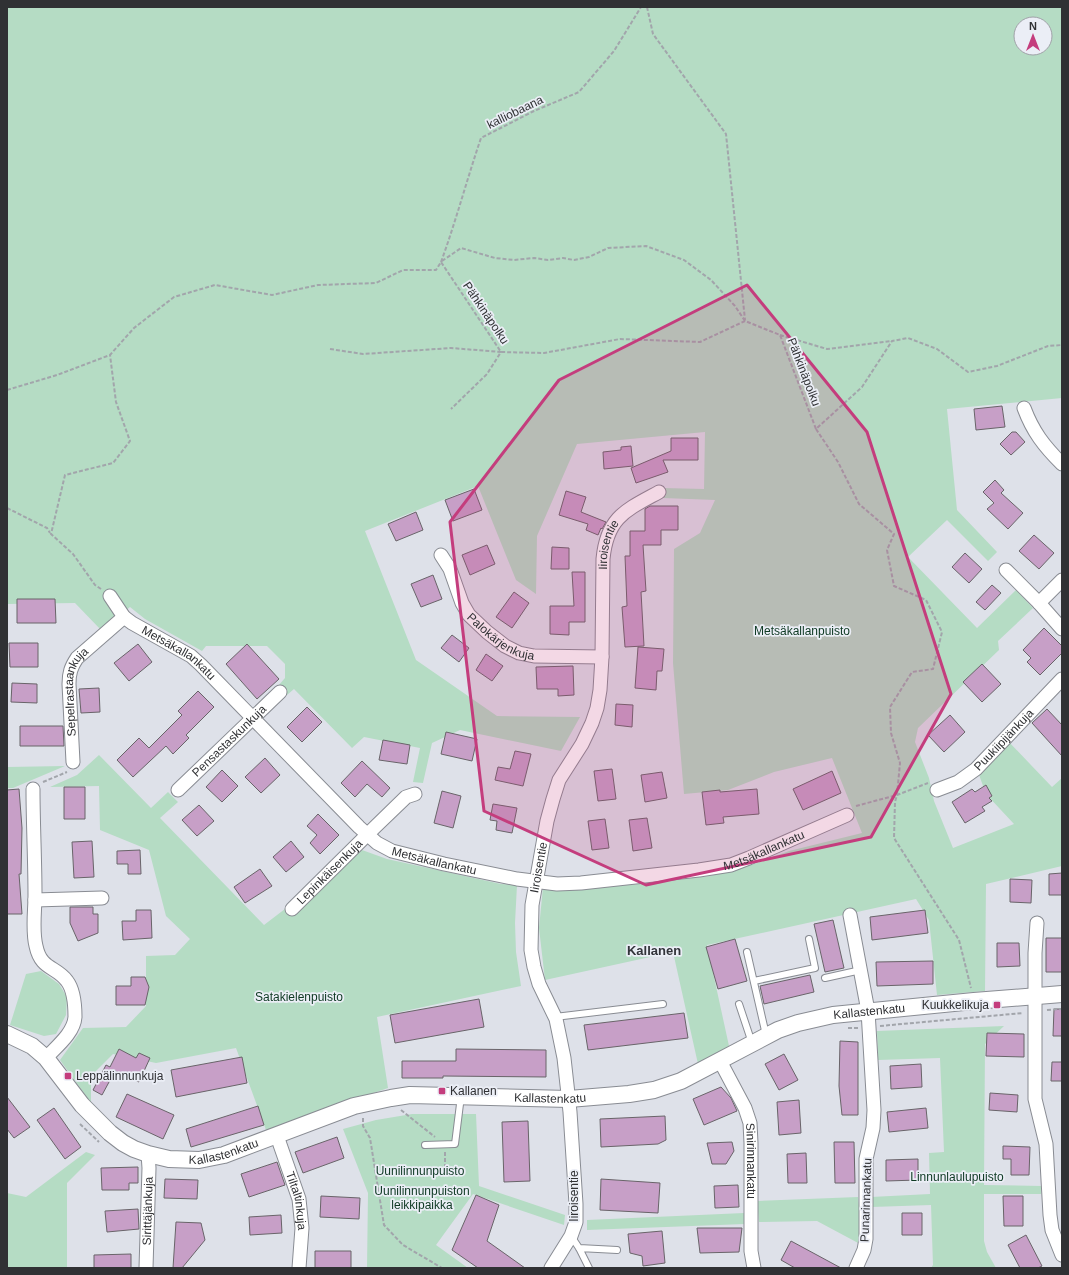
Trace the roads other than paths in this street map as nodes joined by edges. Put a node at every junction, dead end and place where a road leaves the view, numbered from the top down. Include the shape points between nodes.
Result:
1 (1024, 408) dead end
2 (1062, 464) edge
3 (659, 492) dead end
4 (441, 555) dead end
5 (1006, 570) dead end
6 (1062, 580) edge
7 (110, 596) road end
8 (1039, 602) junction
9 (124, 617) junction
10 (1062, 629) edge
11 (602, 657) junction
12 (1062, 679) edge
13 (280, 692) dead end
14 (253, 719) junction
15 (73, 762) road end
16 (32, 789) road end
17 (178, 790) dead end
18 (938, 790) dead end
19 (415, 794) dead end
20 (849, 811) road end
21 (367, 835) junction
22 (536, 881) junction
23 (102, 898) dead end
24 (35, 900) junction
25 (292, 909) dead end
26 (850, 915) dead end
27 (1037, 923) dead end
28 (809, 939) dead end
29 (747, 952) dead end
30 (861, 970) junction
31 (825, 978) dead end
32 (754, 981) junction
33 (1062, 994) edge
34 (1035, 996) junction
35 (663, 1004) dead end
36 (739, 1004) dead end
37 (868, 1011) junction
38 (555, 1017) junction
39 (7, 1034) edge
40 (766, 1036) junction
41 (752, 1044) junction
42 (46, 1058) junction
43 (720, 1061) junction
44 (462, 1096) junction
45 (569, 1099) junction
46 (277, 1136) junction
47 (425, 1145) dead end
48 (148, 1154) junction
49 (571, 1236) junction
50 (579, 1248) junction
51 (617, 1250) dead end
52 (1062, 1255) edge
53 (146, 1268) edge
54 (299, 1268) edge
55 (551, 1268) edge
56 (589, 1268) edge
57 (754, 1268) edge
58 (856, 1268) edge

1 - 2 street via 1038,438
3 - 11 street, Iiroisentie via 628,509 617,519 604,544
4 - 11 street, Palokärjenkuja via 450,569 469,615 505,646 519,653 534,656
5 - 8 street
6 - 8 street
7 - 9 street, Metsäkallankatu
8 - 10 street
9 - 14 street, Metsäkallankatu via 190,656
9 - 15 street, Sepelrastaankuja via 72,665 69,684
11 - 22 street, Iiroisentie via 596,713 582,744 559,780 547,821
12 - 18 street, Puukiipijänkuja via 976,769 958,782
13 - 14 street, Pensastaskunkuja
14 - 17 street, Pensastaskunkuja
14 - 21 street, Metsäkallankatu
16 - 24 street
19 - 21 street, Lepinkäisenkuja via 406,797
20 - 22 street, Metsäkallankatu via 731,864 581,883 557,884
21 - 22 street, Metsäkallankatu via 392,851 412,857
21 - 25 street, Lepinkäisenkuja
22 - 38 street, Iiroisentie via 532,905 531,950 539,984
23 - 24 street
24 - 42 street via 34,936 40,958 46,966 67,981 71,990 75,1019 71,1028
26 - 30 street, Punarinnankatu
27 - 34 street
28 - 32 lane via 814,968
29 - 32 lane
30 - 31 lane
30 - 37 street, Punarinnankatu
32 - 40 lane
33 - 34 street, Kallastenkatu
34 - 37 street, Kallastenkatu
34 - 52 street via 1035,1099 1046,1144 1052,1230
35 - 38 lane
36 - 41 lane
37 - 40 street, Kallastenkatu via 817,1018
37 - 58 street, Punarinnankatu via 874,1110 866,1159 866,1239
38 - 45 street, Iiroisentie
39 - 42 street, Kallastenkatu via 32,1046
40 - 41 street, Kallastenkatu
41 - 43 street, Kallastenkatu
42 - 48 street, Kallastenkatu via 82,1105 105,1129 123,1143
43 - 45 street, Kallastenkatu via 680,1081 654,1090
43 - 57 street, Sinirinnankatu via 745,1108 750,1123 751,1251
44 - 45 street, Kallastenkatu
44 - 46 street, Kallastenkatu via 410,1096 371,1101
44 - 47 lane via 455,1144
45 - 49 street, Iiroisentie via 576,1204 576,1222
46 - 48 street, Kallastenkatu via 208,1159 183,1160
46 - 54 street, Tiltaltinkuja via 299,1199 302,1228
48 - 53 street, Sirittäjänkuja
49 - 50 lane
49 - 55 street, Iiroisentie
50 - 51 lane
50 - 56 lane

